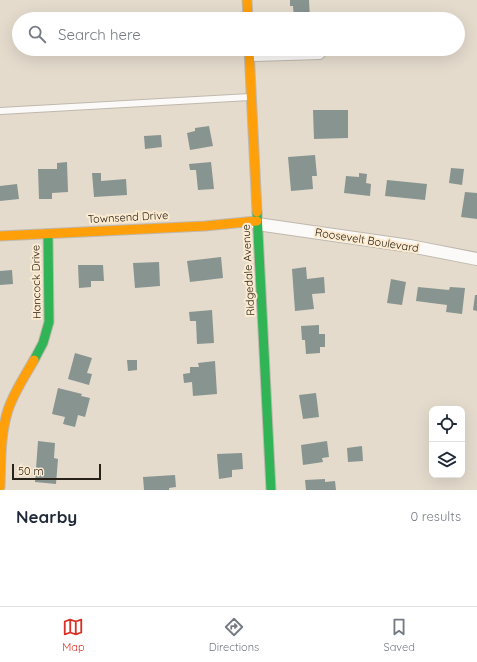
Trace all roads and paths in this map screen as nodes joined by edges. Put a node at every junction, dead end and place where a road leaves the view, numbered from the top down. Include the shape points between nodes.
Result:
1 (247, 0) edge
2 (248, 12) edge
3 (249, 56) edge
4 (251, 97) junction
5 (0, 111) edge
6 (257, 222) junction
7 (48, 234) junction
8 (0, 236) edge
9 (477, 259) edge
10 (0, 487) edge
11 (271, 490) edge

1 - 2 street
3 - 4 street, Ridgedale Avenue
4 - 5 lane
4 - 6 street, Ridgedale Avenue
6 - 7 street, Townsend Drive
6 - 9 street, Roosevelt Boulevard
6 - 11 street, Ridgedale Avenue
7 - 8 street, Townsend Drive
7 - 10 street, Hancock Drive via 47,335 11,402 6,418

